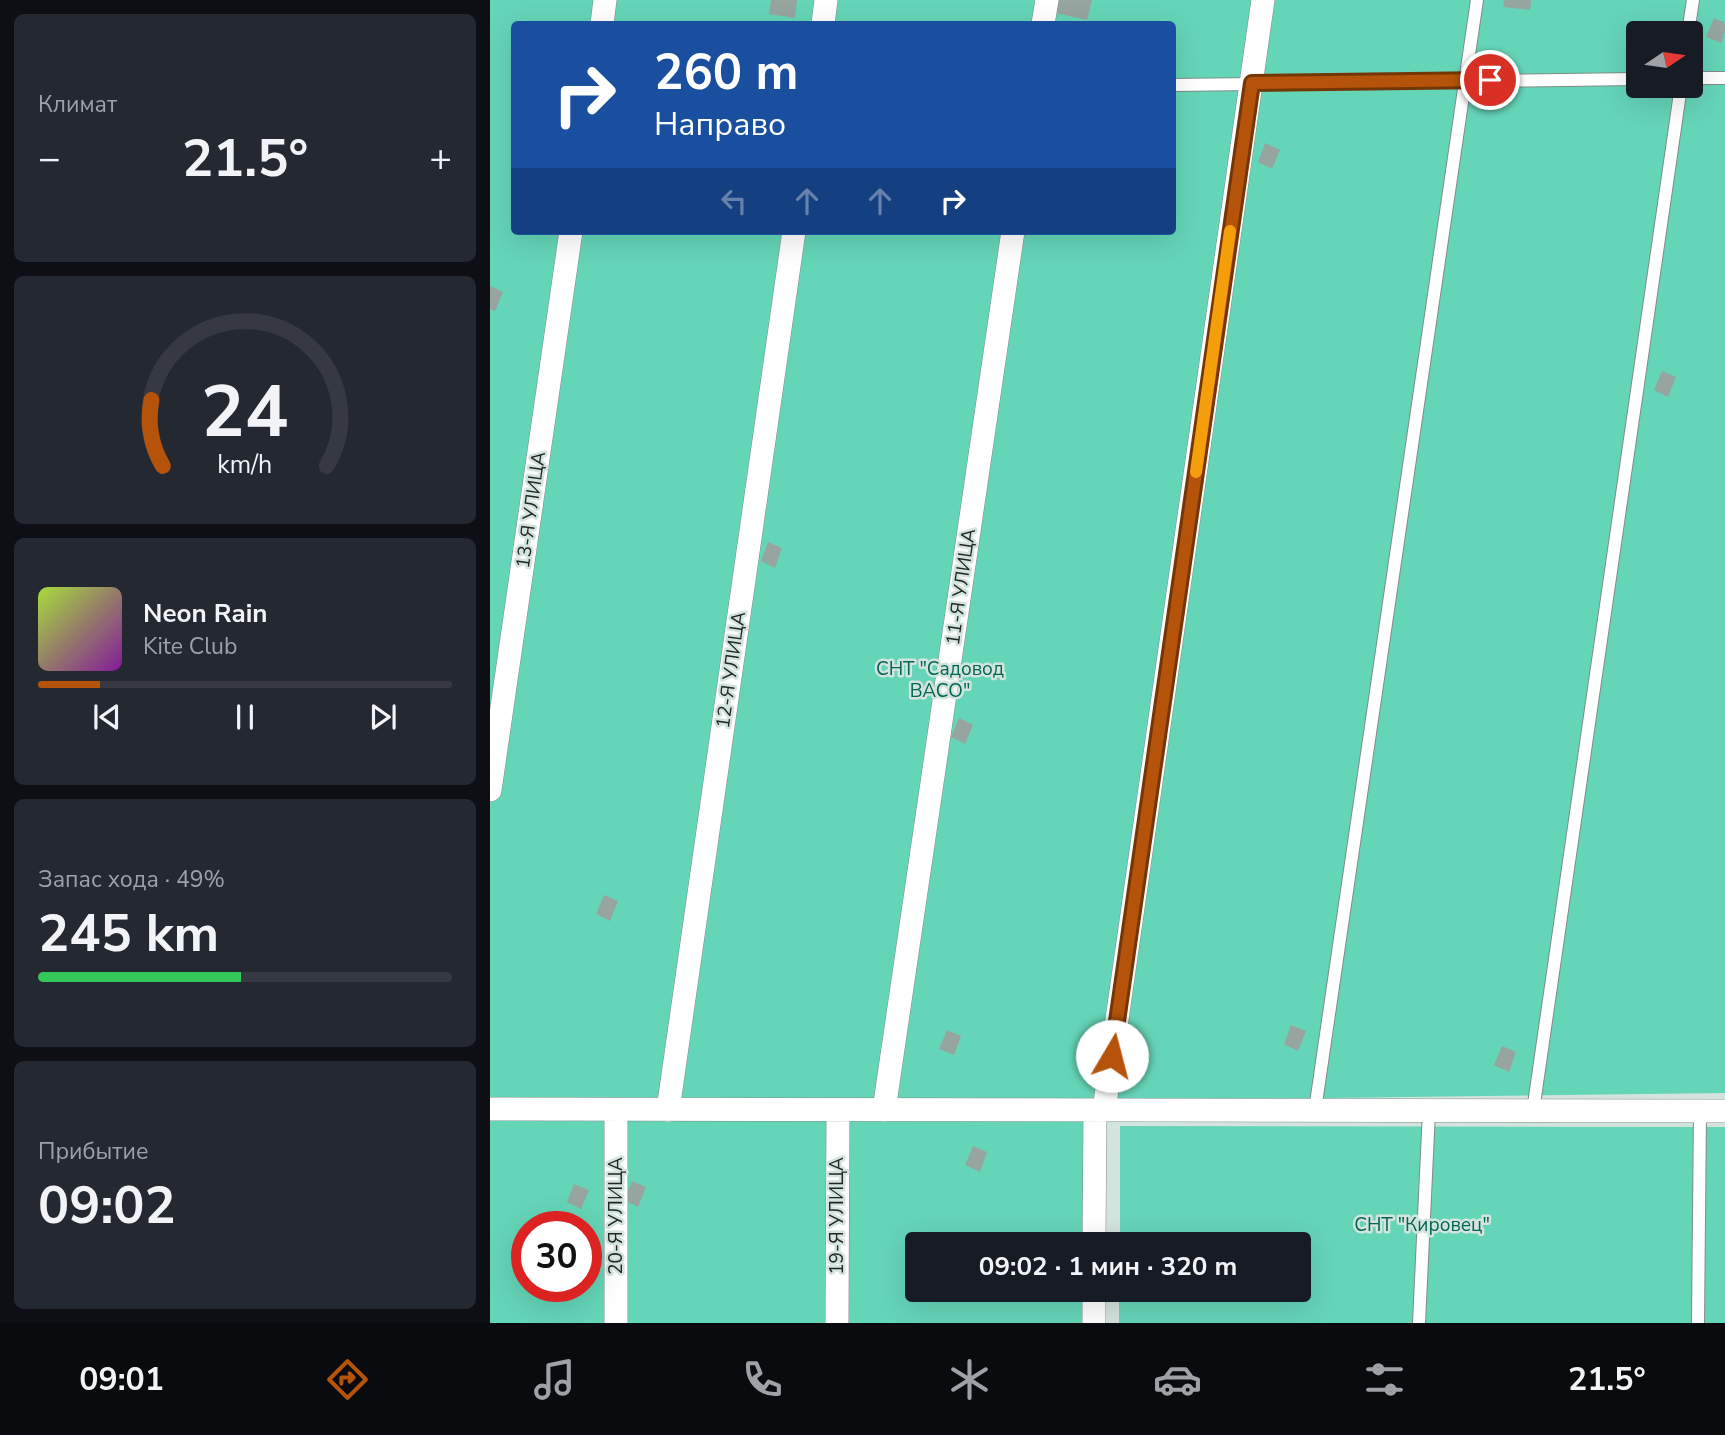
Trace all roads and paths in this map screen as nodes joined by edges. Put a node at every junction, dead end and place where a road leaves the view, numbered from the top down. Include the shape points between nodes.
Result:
1 (605, 0) edge
2 (826, 0) edge
3 (1047, 0) edge
4 (1263, 0) edge
5 (1477, 0) edge
6 (1693, 0) edge
7 (602, 21) edge
8 (823, 21) edge
9 (1044, 21) edge
10 (1690, 21) edge
11 (1703, 78) edge
12 (1725, 78) edge
13 (1626, 79) edge
14 (1466, 81) junction
15 (1252, 83) junction
16 (1176, 85) edge
17 (1679, 98) edge
18 (570, 235) edge
19 (793, 235) edge
20 (1012, 235) edge
21 (490, 790) edge
22 (490, 1110) edge
23 (616, 1110) junction
24 (668, 1110) junction
25 (838, 1110) junction
26 (884, 1110) junction
27 (1099, 1110) junction
28 (1315, 1110) junction
29 (1429, 1111) junction
30 (1533, 1111) junction
31 (1700, 1111) junction
32 (1725, 1111) edge
33 (1094, 1232) edge
34 (1094, 1302) edge
35 (615, 1323) edge
36 (837, 1323) edge
37 (1094, 1323) edge
38 (1419, 1323) edge
39 (1698, 1323) edge

1 - 7 street
2 - 8 street
3 - 9 street
4 - 15 street
5 - 14 lane
6 - 10 lane
11 - 12 lane
13 - 14 lane
14 - 15 lane
14 - 28 lane
15 - 16 lane
15 - 27 street
17 - 30 lane
18 - 21 street, 13-Я УЛИЦА
19 - 24 street, 12-Я УЛИЦА
20 - 26 street, 11-Я УЛИЦА
22 - 23 street
23 - 24 street
23 - 35 street, 20-Я УЛИЦА
24 - 25 street
25 - 26 street
25 - 36 street, 19-Я УЛИЦА
26 - 27 street
27 - 28 street
27 - 33 street
28 - 29 street
29 - 30 street
29 - 38 lane
30 - 31 street
31 - 32 street
31 - 39 lane
34 - 37 street

